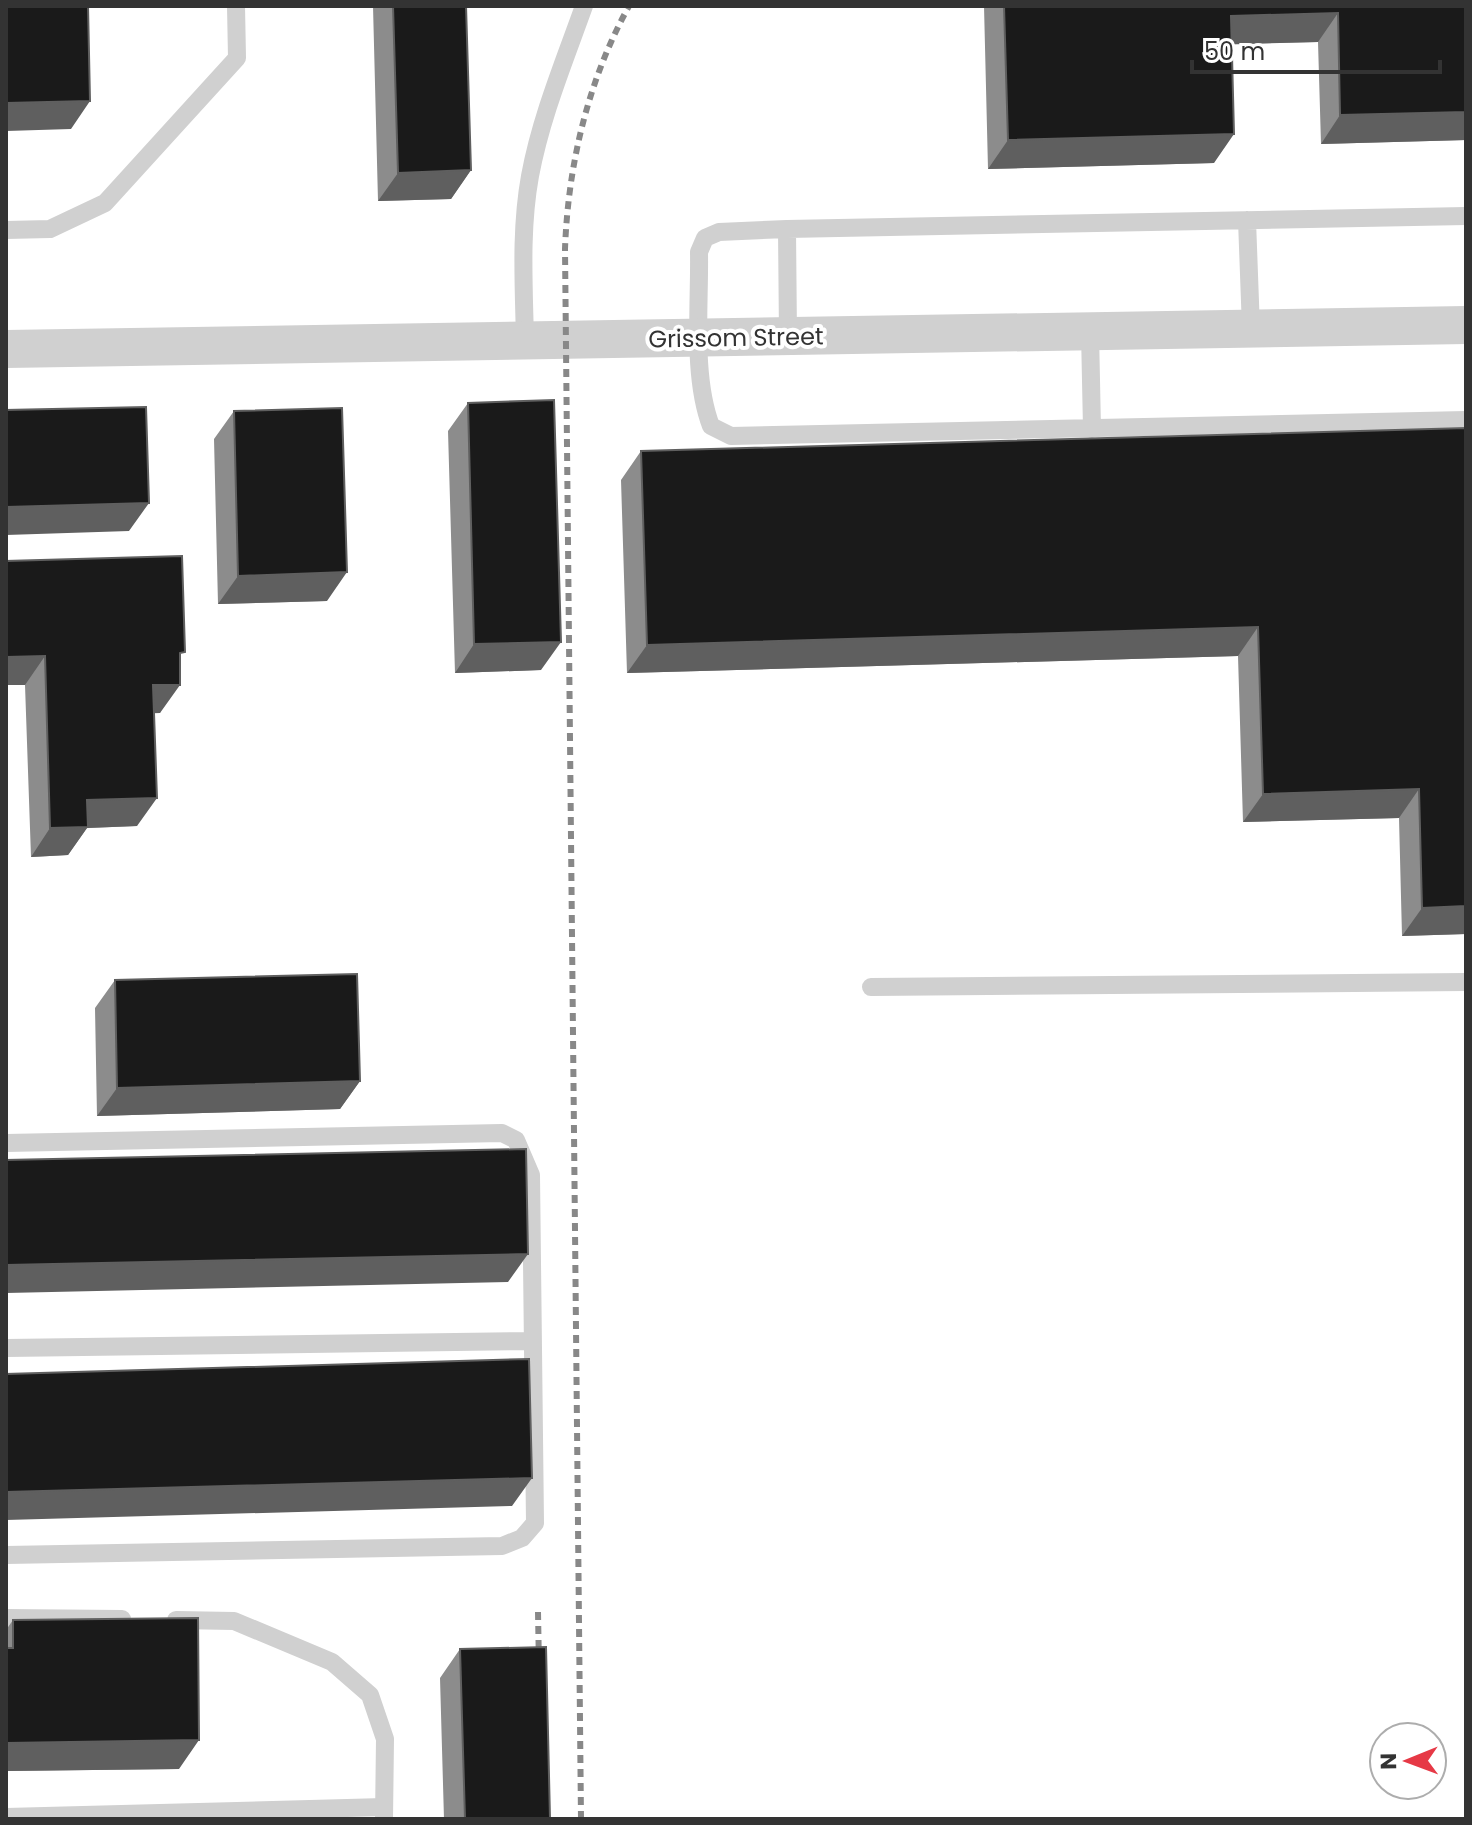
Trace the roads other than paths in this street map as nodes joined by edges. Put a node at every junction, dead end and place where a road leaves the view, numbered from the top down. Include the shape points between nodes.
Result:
1 (236, 6) edge
2 (584, 6) edge
3 (1466, 216) edge
4 (1247, 220) junction
5 (787, 229) junction
6 (6, 230) edge
7 (1466, 325) edge
8 (1251, 329) junction
9 (1090, 332) junction
10 (788, 337) junction
11 (700, 339) junction
12 (525, 342) junction
13 (6, 349) edge
14 (1466, 420) edge
15 (1092, 429) junction
16 (1466, 982) edge
17 (871, 987) dead end
18 (6, 1143) edge
19 (533, 1341) junction
20 (6, 1348) edge
21 (6, 1555) edge
22 (6, 1618) edge
23 (384, 1813) edge
24 (6, 1817) edge

1 - 6 lane via 237,58 105,203 50,229
2 - 12 lane via 550,97 530,177 523,251
3 - 4 lane
4 - 5 lane
4 - 8 lane
5 - 10 lane
5 - 11 lane via 719,232 705,238 699,252
7 - 8 street, Grissom Street
8 - 9 street, Grissom Street
9 - 10 street, Grissom Street
9 - 15 lane
10 - 11 street, Grissom Street
11 - 12 street, Grissom Street
11 - 15 lane via 704,406 711,426 731,436
12 - 13 street, Grissom Street
14 - 15 lane
16 - 17 lane
18 - 19 lane via 502,1133 516,1140 531,1175
19 - 20 lane
19 - 21 lane via 535,1523 522,1538 502,1546
22 - 23 lane via 234,1621 332,1662 370,1695 385,1739
23 - 24 lane

